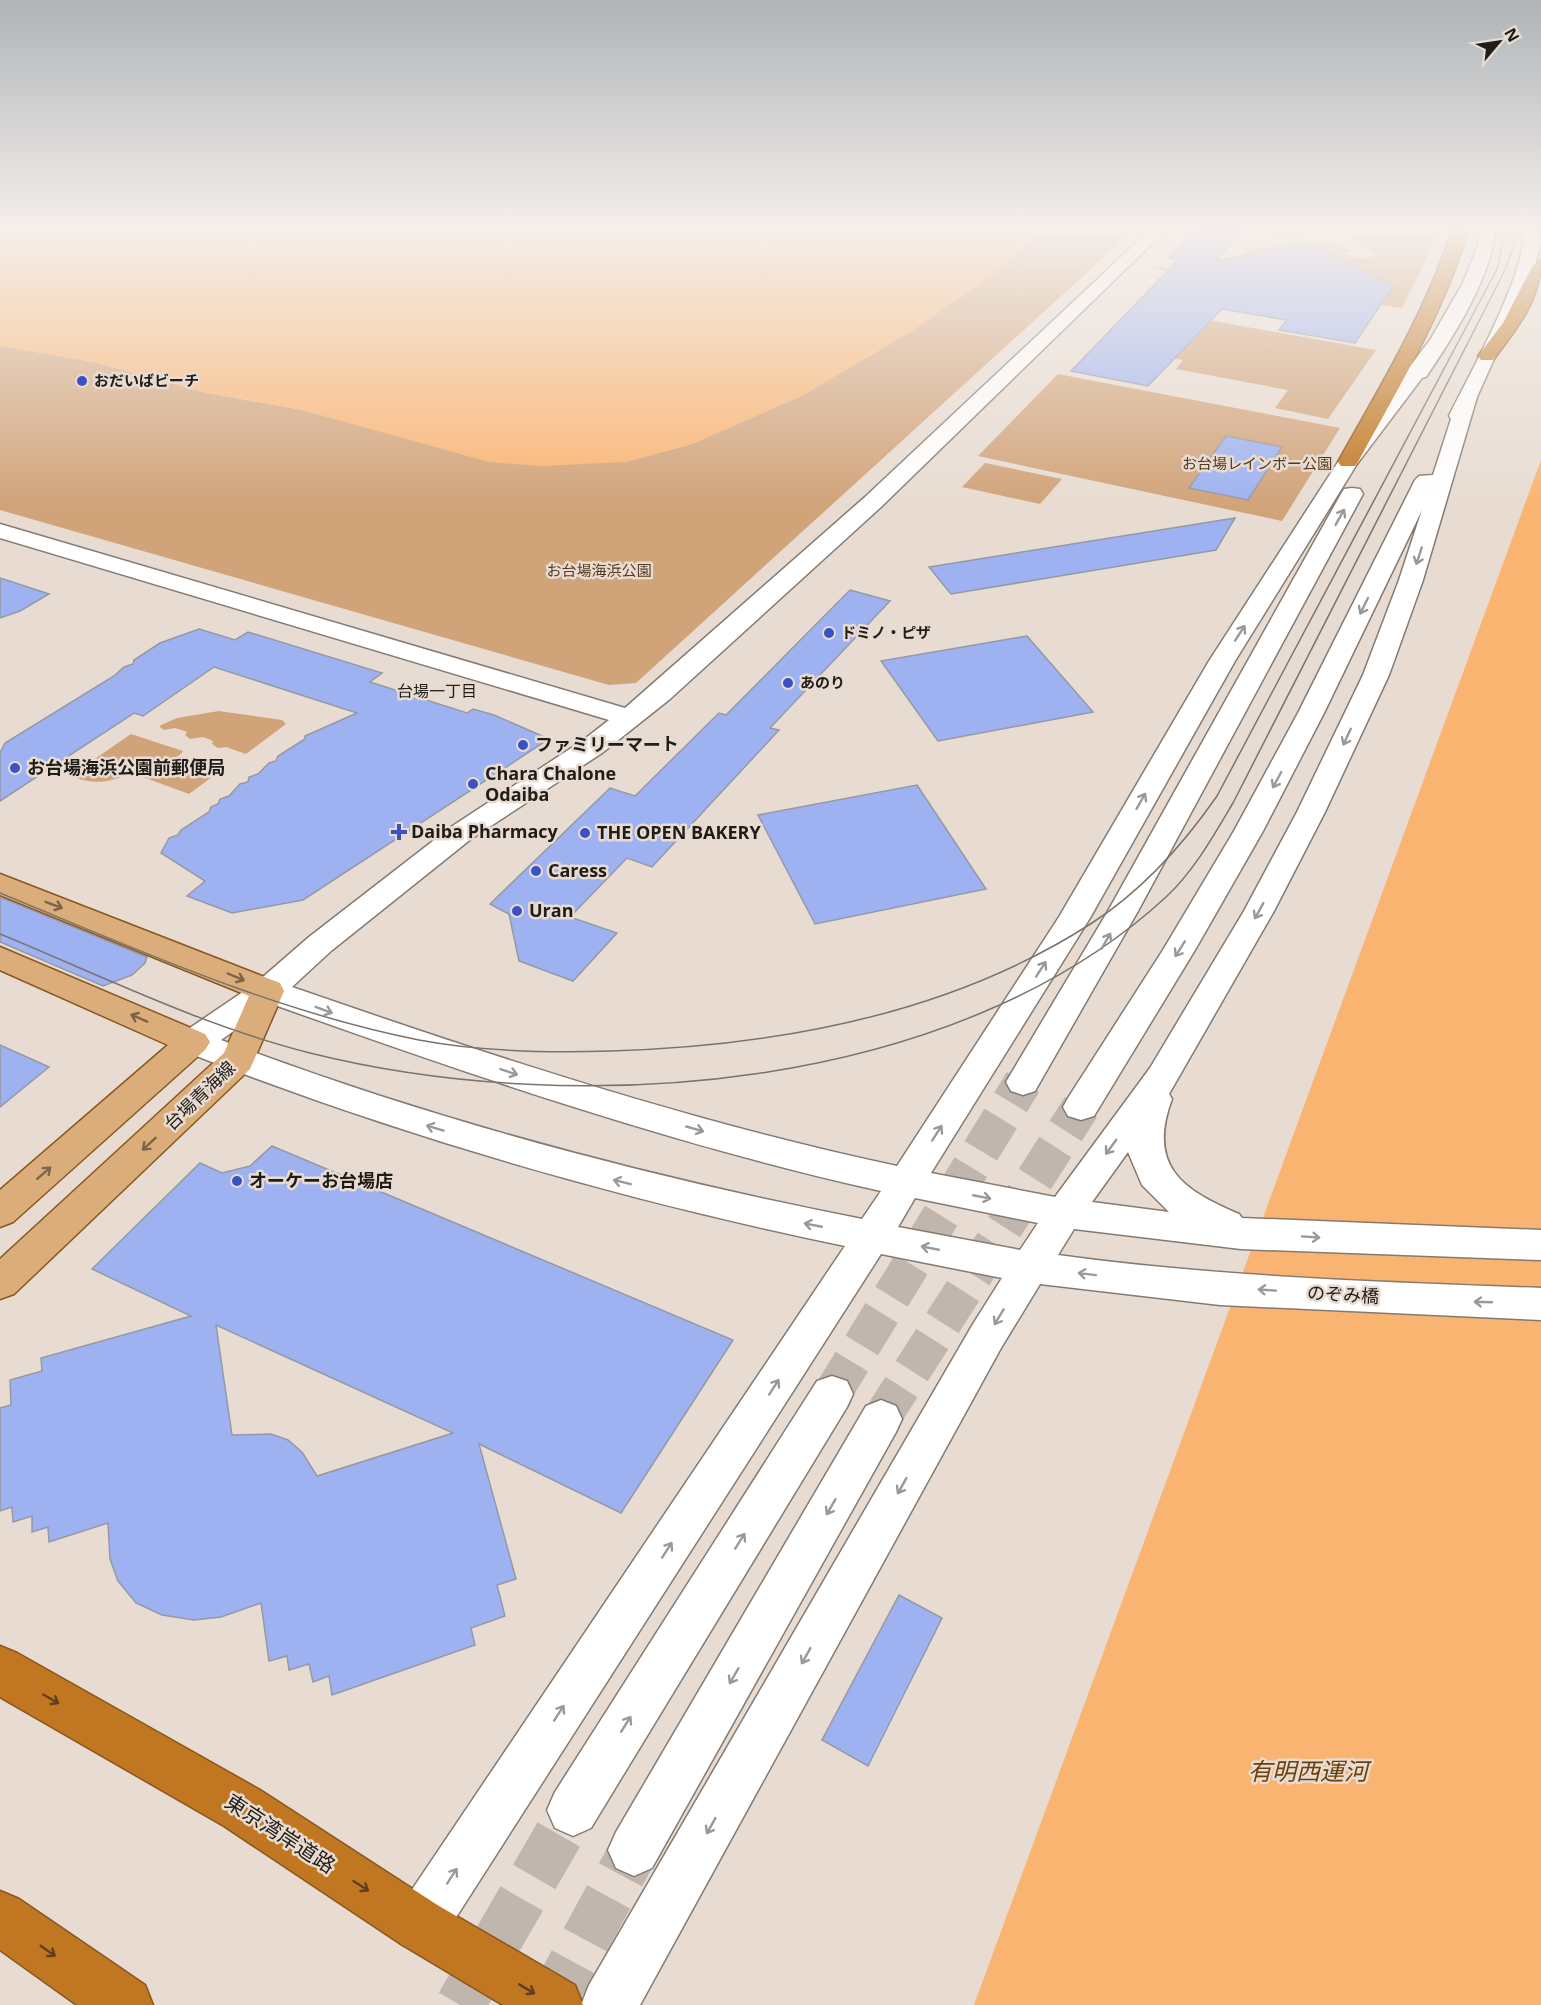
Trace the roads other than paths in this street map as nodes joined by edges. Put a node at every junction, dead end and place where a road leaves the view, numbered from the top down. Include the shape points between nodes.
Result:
1 (1062, 321) edge
2 (1423, 321) edge
3 (1449, 321) edge
4 (1503, 321) edge
5 (1513, 321) edge
6 (1487, 356) junction
7 (1348, 475) junction
8 (1427, 498) junction
9 (0, 531) edge
10 (630, 718) junction
11 (0, 884) edge
12 (0, 958) edge
13 (268, 991) junction
14 (193, 1042) junction
15 (237, 1060) junction
16 (1162, 1077) junction
17 (1023, 1082) tunnel mouth
18 (1081, 1107) tunnel mouth
19 (904, 1182) junction
20 (0, 1212) edge
21 (1064, 1213) junction
22 (1179, 1216) junction
23 (870, 1236) junction
24 (1541, 1245) edge
25 (1029, 1267) junction
26 (0, 1282) edge
27 (1541, 1304) edge
28 (832, 1394) tunnel mouth
29 (881, 1419) tunnel mouth
30 (0, 1670) edge
31 (573, 1810) tunnel mouth
32 (634, 1850) tunnel mouth
33 (0, 1918) edge
34 (420, 1925) junction
35 (125, 2005) edge
36 (555, 2005) edge
37 (609, 2005) edge

1 - 10 street via 873,502
2 - 7 highway
3 - 7 street
4 - 6 street
5 - 6 highway
6 - 8 street
17 -> 7 street via 1220,734
19 -> 7 street via 1074,918 1222,660
8 -> 16 street via 1376,675 1259,911
8 -> 18 street via 1189,935
9 - 10 street
10 - 13 street via 461,833 320,944
11 -> 13 main road
14 -> 12 main road
13 - 14 street
13 - 15 main road, 台場青海線
13 -> 19 street via 618,1107
14 - 15 street, のぞみ橋
20 -> 14 main road
23 -> 15 street, のぞみ橋 via 728,1208 581,1171 431,1127
15 -> 26 main road, 台場青海線
16 -> 21 street
16 - 22 street via 1145,1125 1144,1143 1150,1165
19 -> 21 street
19 - 23 street
21 - 22 street
21 - 25 street
22 -> 24 street via 1244,1232
25 -> 23 street, のぞみ橋
34 -> 23 street
27 -> 25 street, のぞみ橋 via 1300,1293
25 -> 37 street
31 -> 28 street
29 -> 32 street
30 -> 34 highway, 東京湾岸道路 via 242,1808
33 -> 35 highway
34 -> 36 highway, 東京湾岸道路

